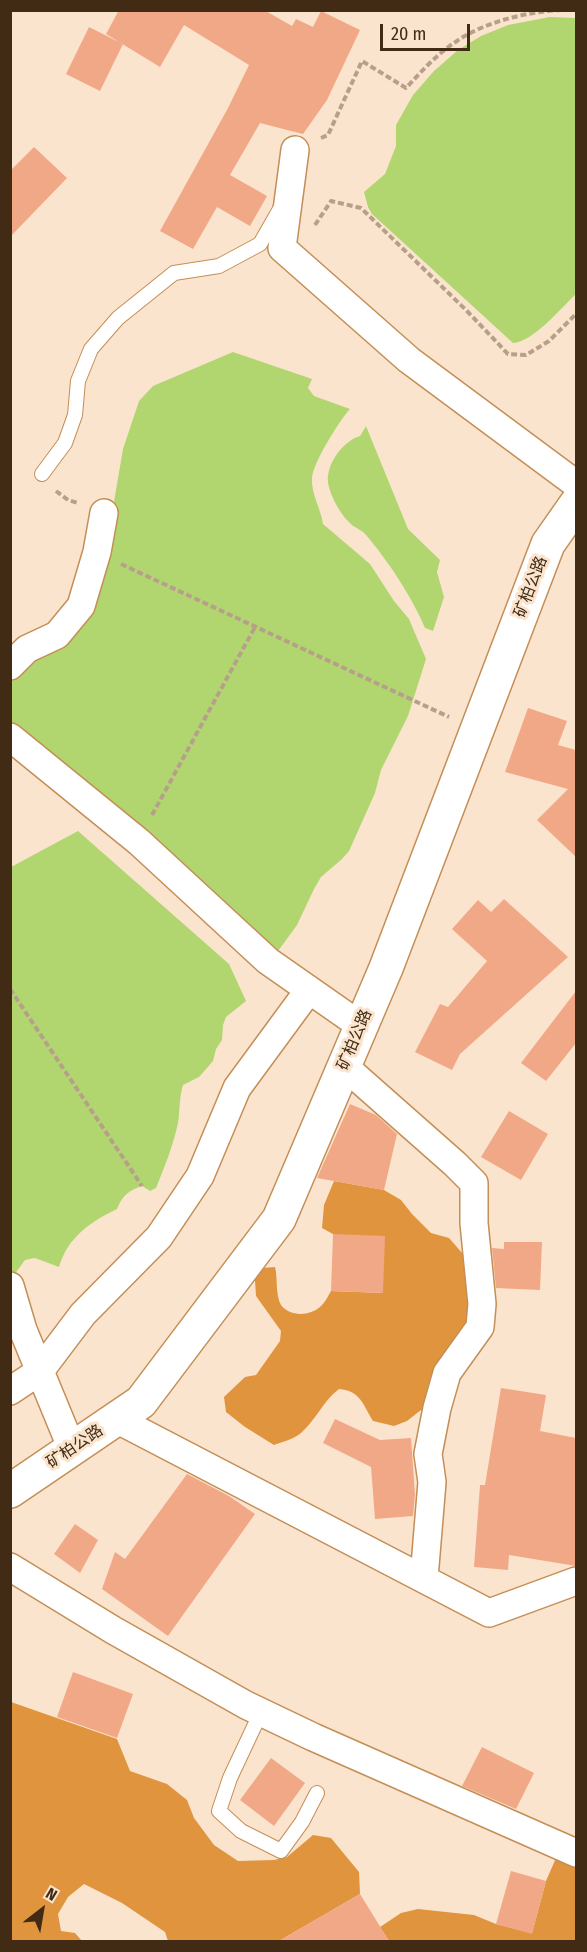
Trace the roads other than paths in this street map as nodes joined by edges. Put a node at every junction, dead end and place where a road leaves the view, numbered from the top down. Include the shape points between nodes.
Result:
1 (296, 150) road end
2 (290, 190) junction
3 (42, 474) road end
4 (576, 484) edge
5 (576, 504) edge
6 (104, 513) road end
7 (10, 666) edge
8 (10, 737) edge
9 (309, 990) junction
10 (361, 1026) junction
11 (344, 1066) junction
12 (10, 1286) edge
13 (40, 1371) junction
14 (10, 1391) edge
15 (116, 1419) junction
16 (72, 1449) junction
17 (10, 1491) edge
18 (10, 1568) edge
19 (424, 1578) junction
20 (576, 1581) edge
21 (261, 1712) junction
22 (317, 1793) dead end
23 (576, 1853) edge

1 - 2 street
2 - 3 lane via 260,244 219,266 174,273 118,318 91,349 78,381 75,415 65,443
2 - 4 street via 282,248 409,360
5 - 10 street, 矿柏公路 via 548,544
6 - 7 street via 81,606 57,635 27,649
8 - 9 street via 138,842 268,961
9 - 10 street
9 - 13 street via 237,1088 200,1176 159,1237 83,1314
10 - 11 street, 矿柏公路
11 - 15 street, 矿柏公路 via 279,1218 141,1402
11 - 19 street via 474,1184 480,1327 447,1373 437,1408 428,1454 432,1482
12 - 13 street
13 - 14 street
13 - 16 street
15 - 16 street, 矿柏公路
15 - 19 street
16 - 17 street, 矿柏公路
18 - 21 street
19 - 20 street via 489,1613
21 - 22 lane via 219,1811 241,1831 282,1851
21 - 23 street

